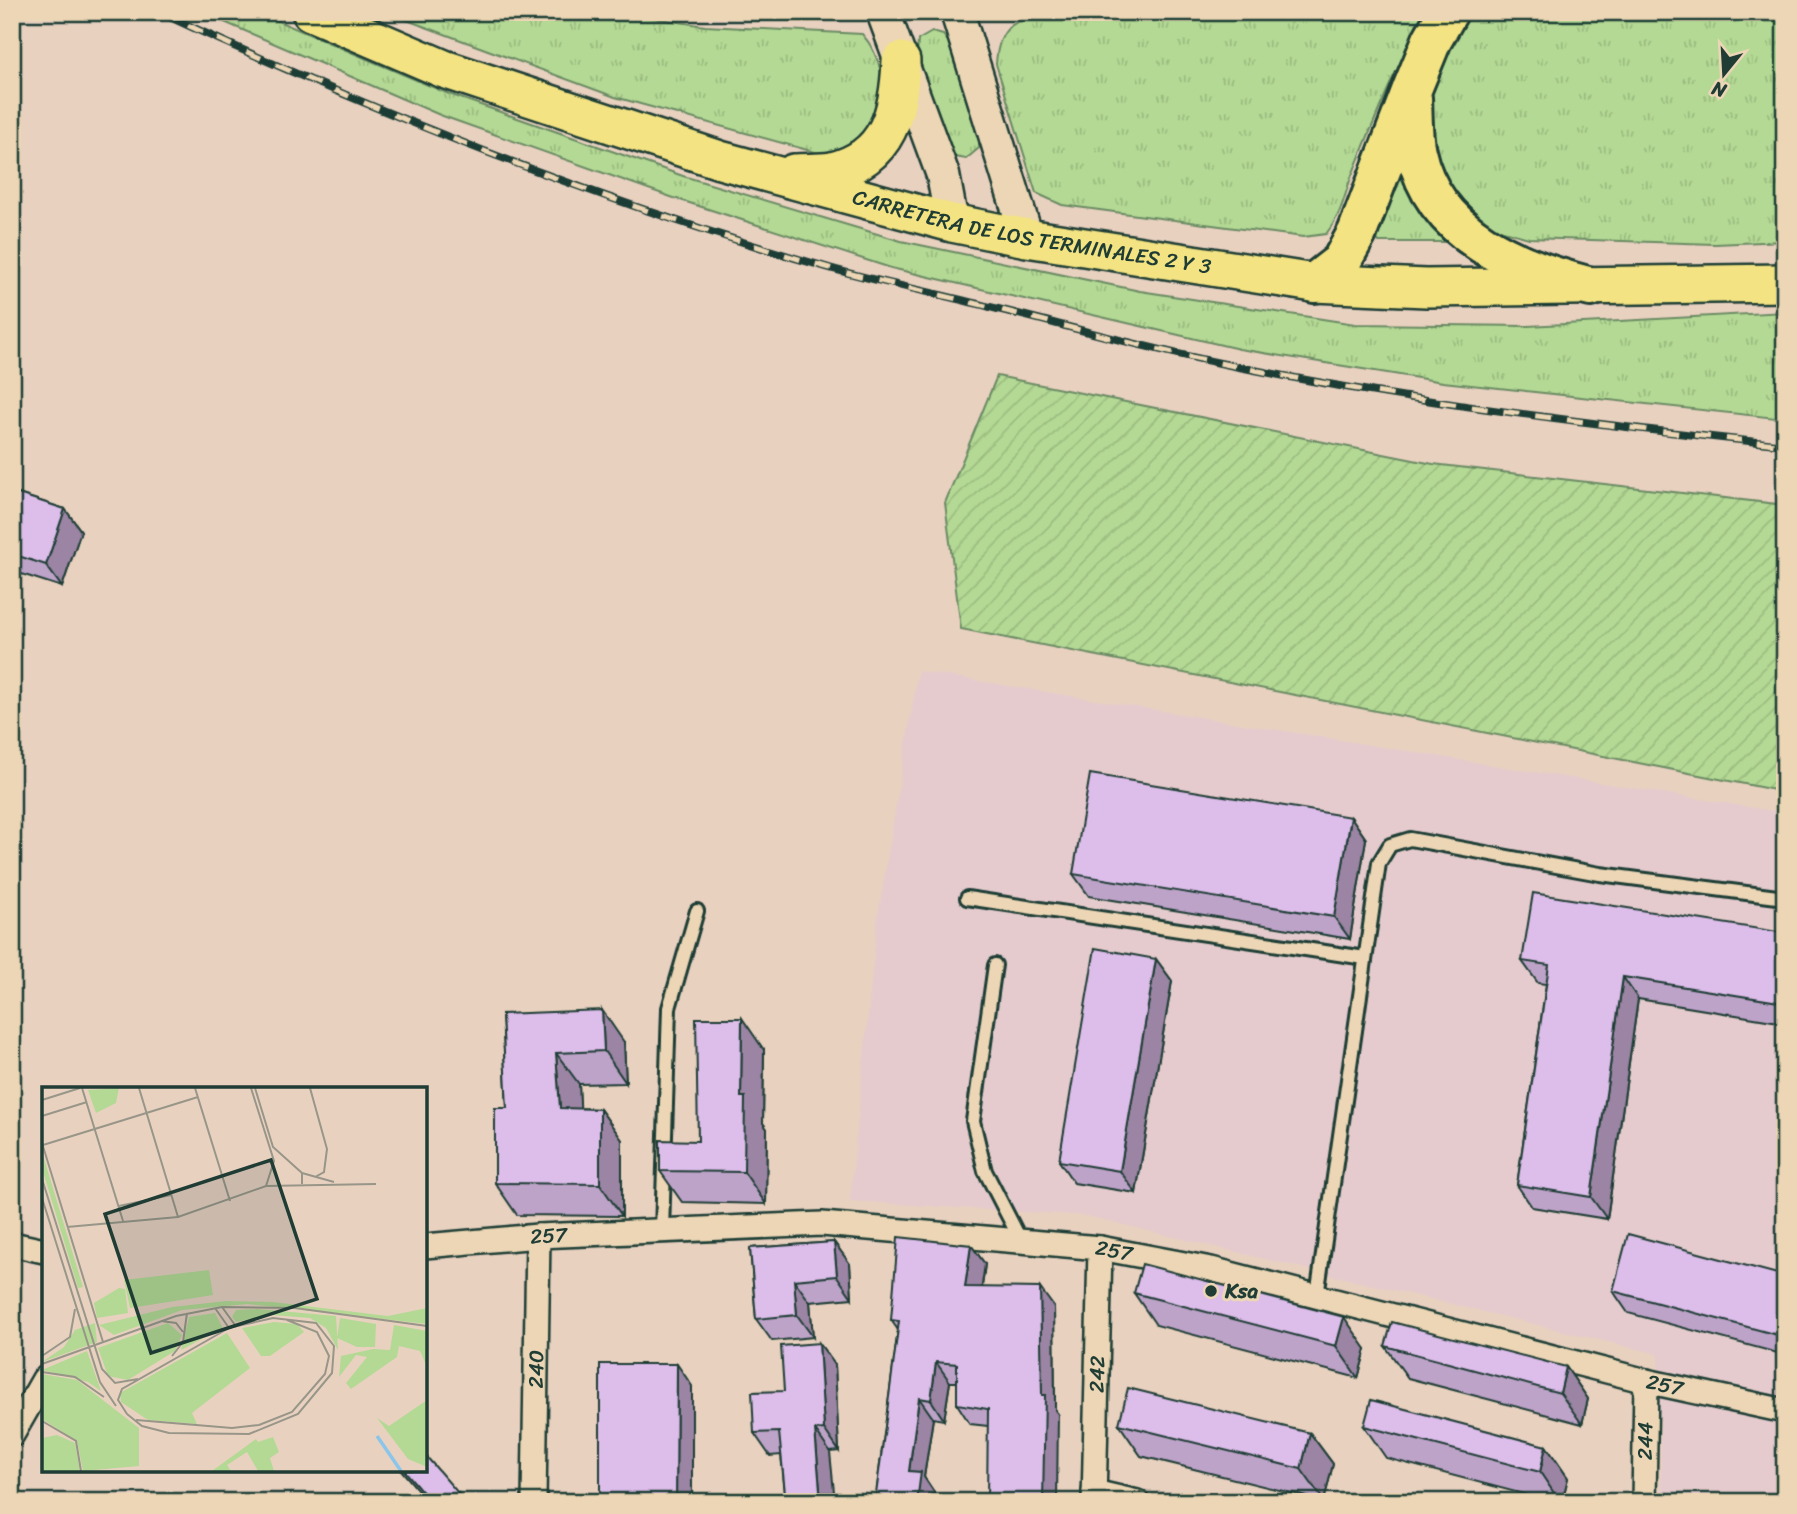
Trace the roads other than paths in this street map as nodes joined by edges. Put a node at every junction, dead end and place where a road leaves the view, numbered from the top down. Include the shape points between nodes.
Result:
1 (311, 12) edge
2 (883, 12) edge
3 (957, 12) edge
4 (1448, 12) edge
5 (901, 61) junction
6 (1412, 89) junction
7 (770, 174) junction
8 (952, 223) junction
9 (1027, 238) junction
10 (1314, 283) junction
11 (1785, 283) edge
12 (1591, 287) junction
13 (967, 898) dead end
14 (1785, 898) edge
15 (697, 911) dead end
16 (1365, 958) junction
17 (995, 965) dead end
18 (662, 1231) junction
19 (538, 1236) junction
20 (1021, 1241) junction
21 (12, 1244) edge
22 (427, 1246) edge
23 (1100, 1248) junction
24 (42, 1251) edge
25 (1317, 1296) junction
26 (1646, 1381) junction
27 (42, 1382) edge
28 (1785, 1411) edge
29 (12, 1435) edge
30 (1094, 1497) edge
31 (534, 1502) edge
32 (1137, 1502) edge
33 (1644, 1502) edge

1 - 7 main road, CARRETERA DE LOS TERMINALES 2 Y 3 via 444,69
2 - 5 main road
3 - 9 main road
4 - 6 highway
5 - 7 main road via 897,107 879,144 832,171
5 - 8 main road via 943,175
6 - 10 highway via 1354,240 1340,262
6 - 12 highway via 1415,151 1434,198 1451,219 1472,238 1515,263
7 - 8 main road, CARRETERA DE LOS TERMINALES 2 Y 3
8 - 9 main road, CARRETERA DE LOS TERMINALES 2 Y 3
9 - 10 main road, CARRETERA DE LOS TERMINALES 2 Y 3
10 - 12 main road, CARRETERA DE LOS TERMINALES 2 Y 3
11 - 12 main road, CARRETERA DE LOS TERMINALES 2 Y 3
13 - 16 lane
14 - 16 lane via 1600,874 1410,839 1390,845 1379,863
15 - 18 lane via 669,1008
16 - 25 lane
17 - 20 lane via 973,1121 985,1171
18 - 19 street, 257
18 - 20 street, 257 via 822,1224
19 - 22 street, 257
19 - 31 street, 240
20 - 23 street, 257
21 - 24 street
23 - 25 street, 257
23 - 30 street, 242
25 - 26 street, 257
26 - 28 street, 257
26 - 33 street, 244
27 - 29 street
30 - 32 street

